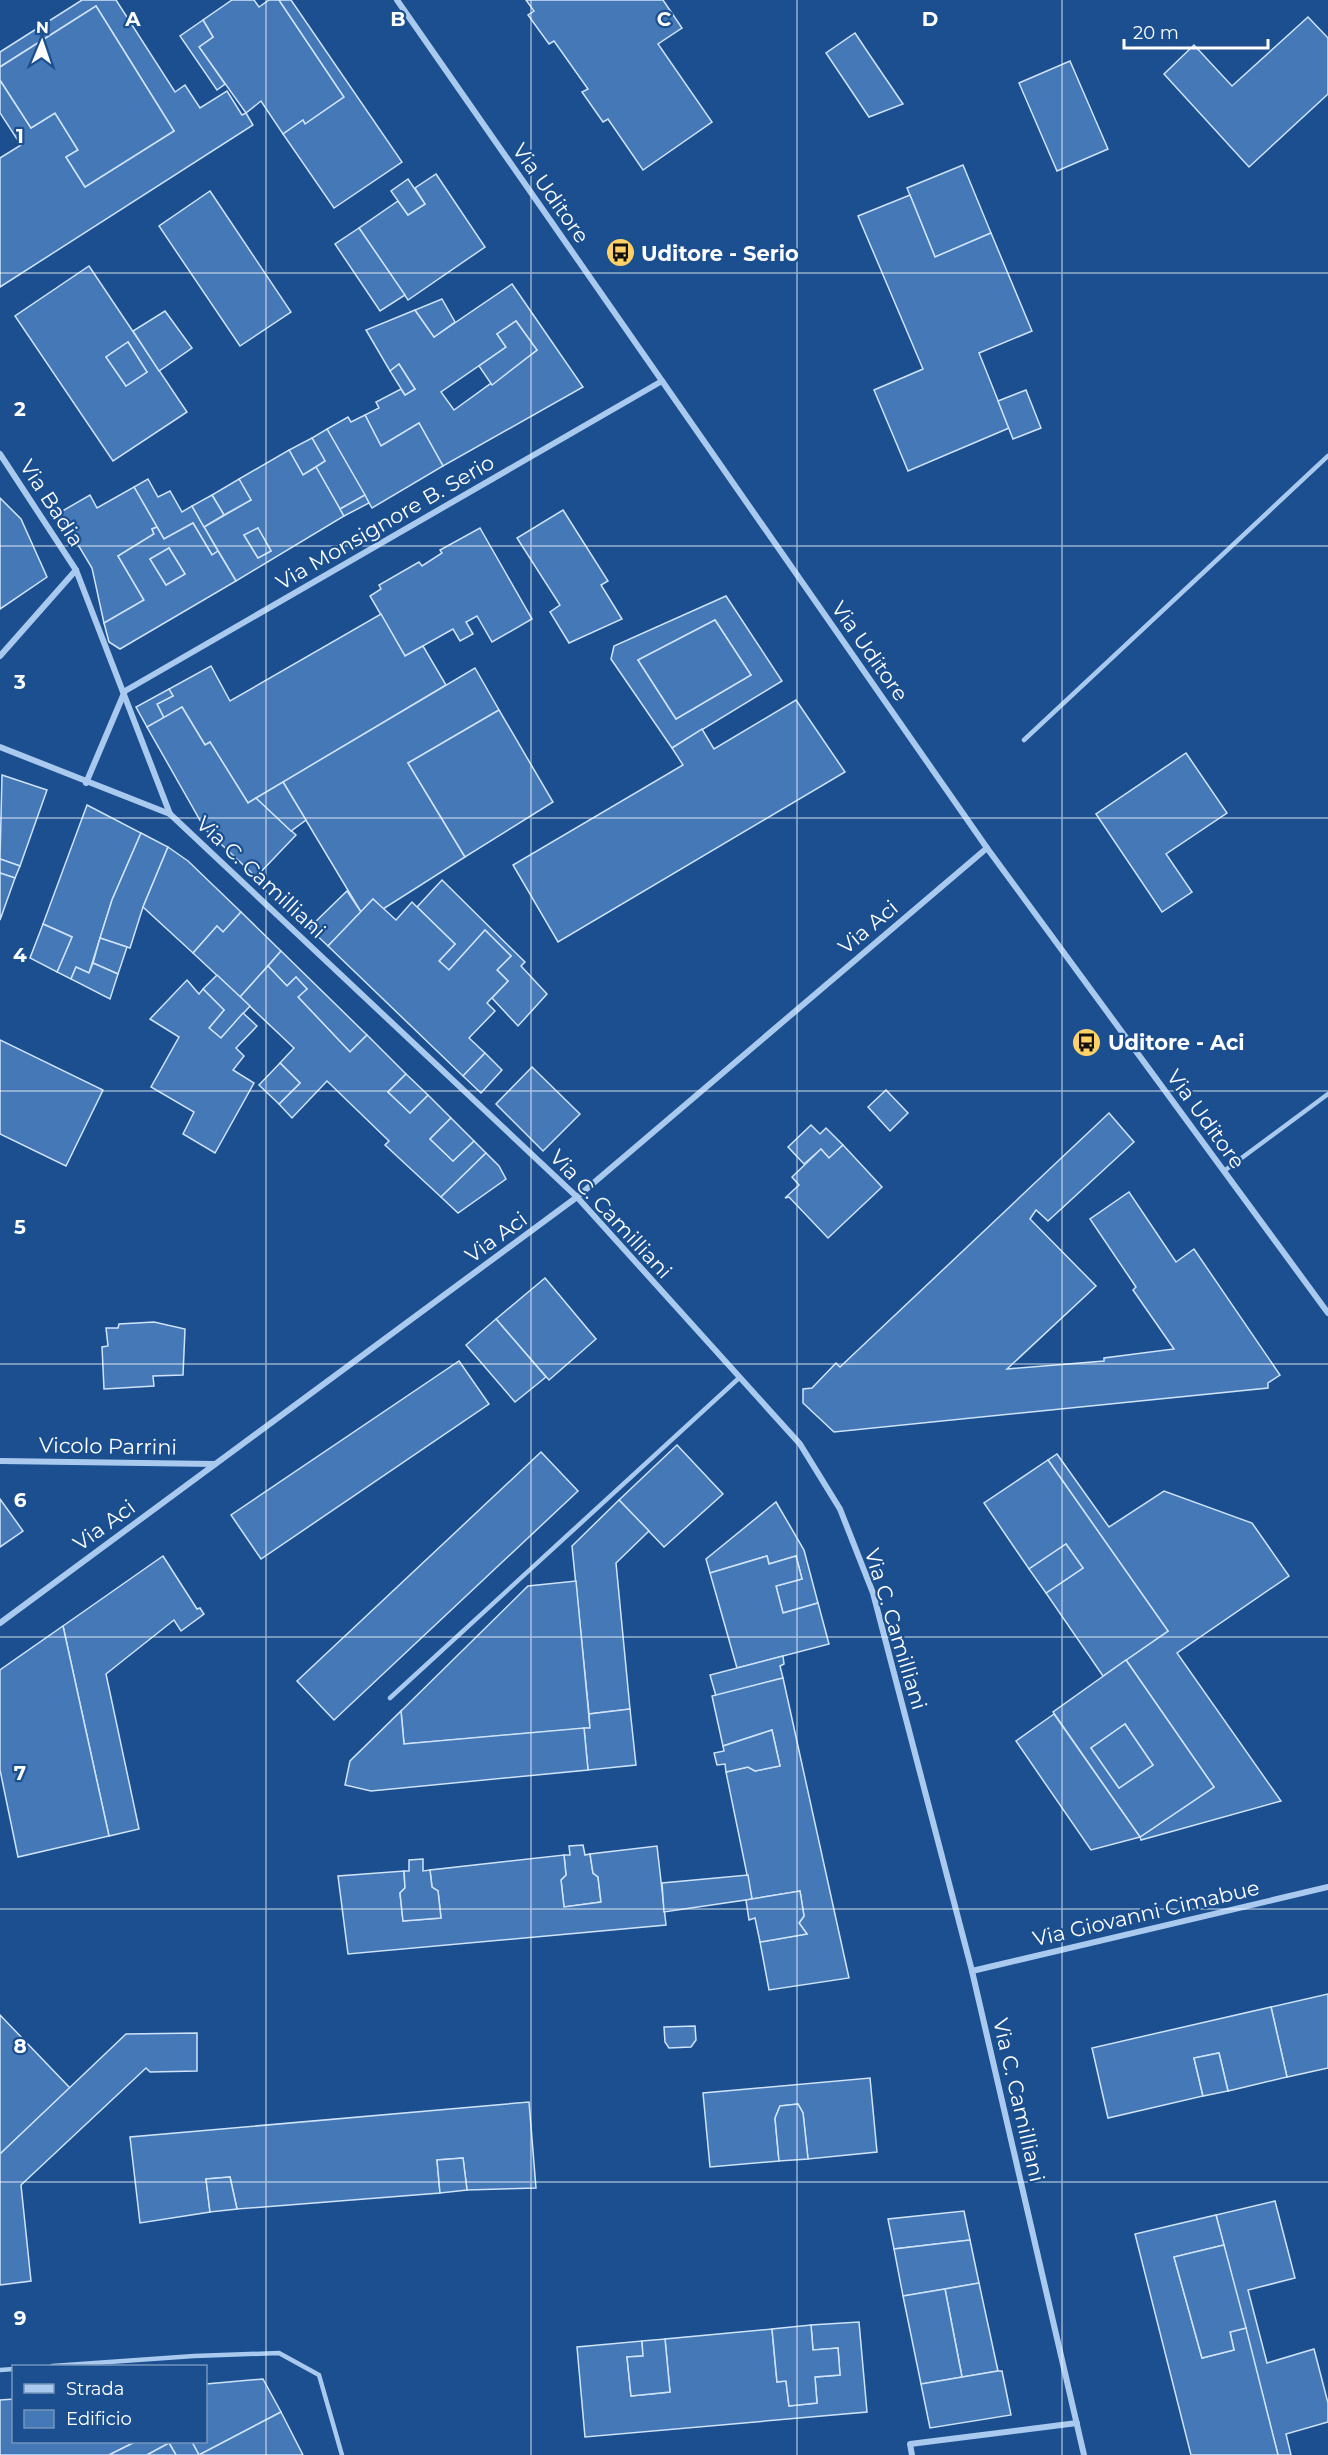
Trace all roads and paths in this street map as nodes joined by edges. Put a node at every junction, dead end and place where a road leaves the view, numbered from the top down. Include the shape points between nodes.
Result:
1 (397, 0) edge
2 (662, 381) junction
3 (0, 454) edge
4 (1328, 456) edge
5 (76, 570) junction
6 (1, 652) edge
7 (125, 691) junction
8 (1024, 740) dead end
9 (0, 747) edge
10 (86, 783) junction
11 (170, 814) junction
12 (987, 848) junction
13 (1328, 1094) edge
14 (1224, 1171) junction
15 (577, 1197) junction
16 (1328, 1313) edge
17 (739, 1378) junction
18 (0, 1461) edge
19 (216, 1464) junction
20 (0, 1623) edge
21 (390, 1698) dead end
22 (1328, 1887) edge
23 (972, 1971) junction
24 (78, 2365) edge
25 (1077, 2423) junction
26 (342, 2455) edge
27 (912, 2455) edge
28 (1084, 2455) edge

1 - 2 street, Via Uditore
2 - 7 street, Via Monsignore B. Serio
2 - 12 street, Via Uditore
3 - 5 street, Via Badia
4 - 8 lane
5 - 6 street
5 - 7 street, Via Badia
7 - 10 street
7 - 11 street, Via Badia
9 - 10 street
10 - 11 street
11 - 15 street, Via C. Camilliani
12 - 14 street, Via Uditore
12 - 15 street, Via Aci
13 - 14 lane
14 - 16 street, Via Uditore
15 - 17 street, Via C. Camilliani
15 - 19 street, Via Aci
17 - 21 lane
17 - 23 street, Via C. Camilliani via 800,1444 849,1530 873,1593
18 - 19 street, Vicolo Parrini
19 - 20 street, Via Aci
22 - 23 street, Via Giovanni Cimabue
23 - 25 street, Via C. Camilliani
24 - 26 lane via 279,2353 319,2375
25 - 27 street via 910,2444
25 - 28 street, Via C. Camilliani

